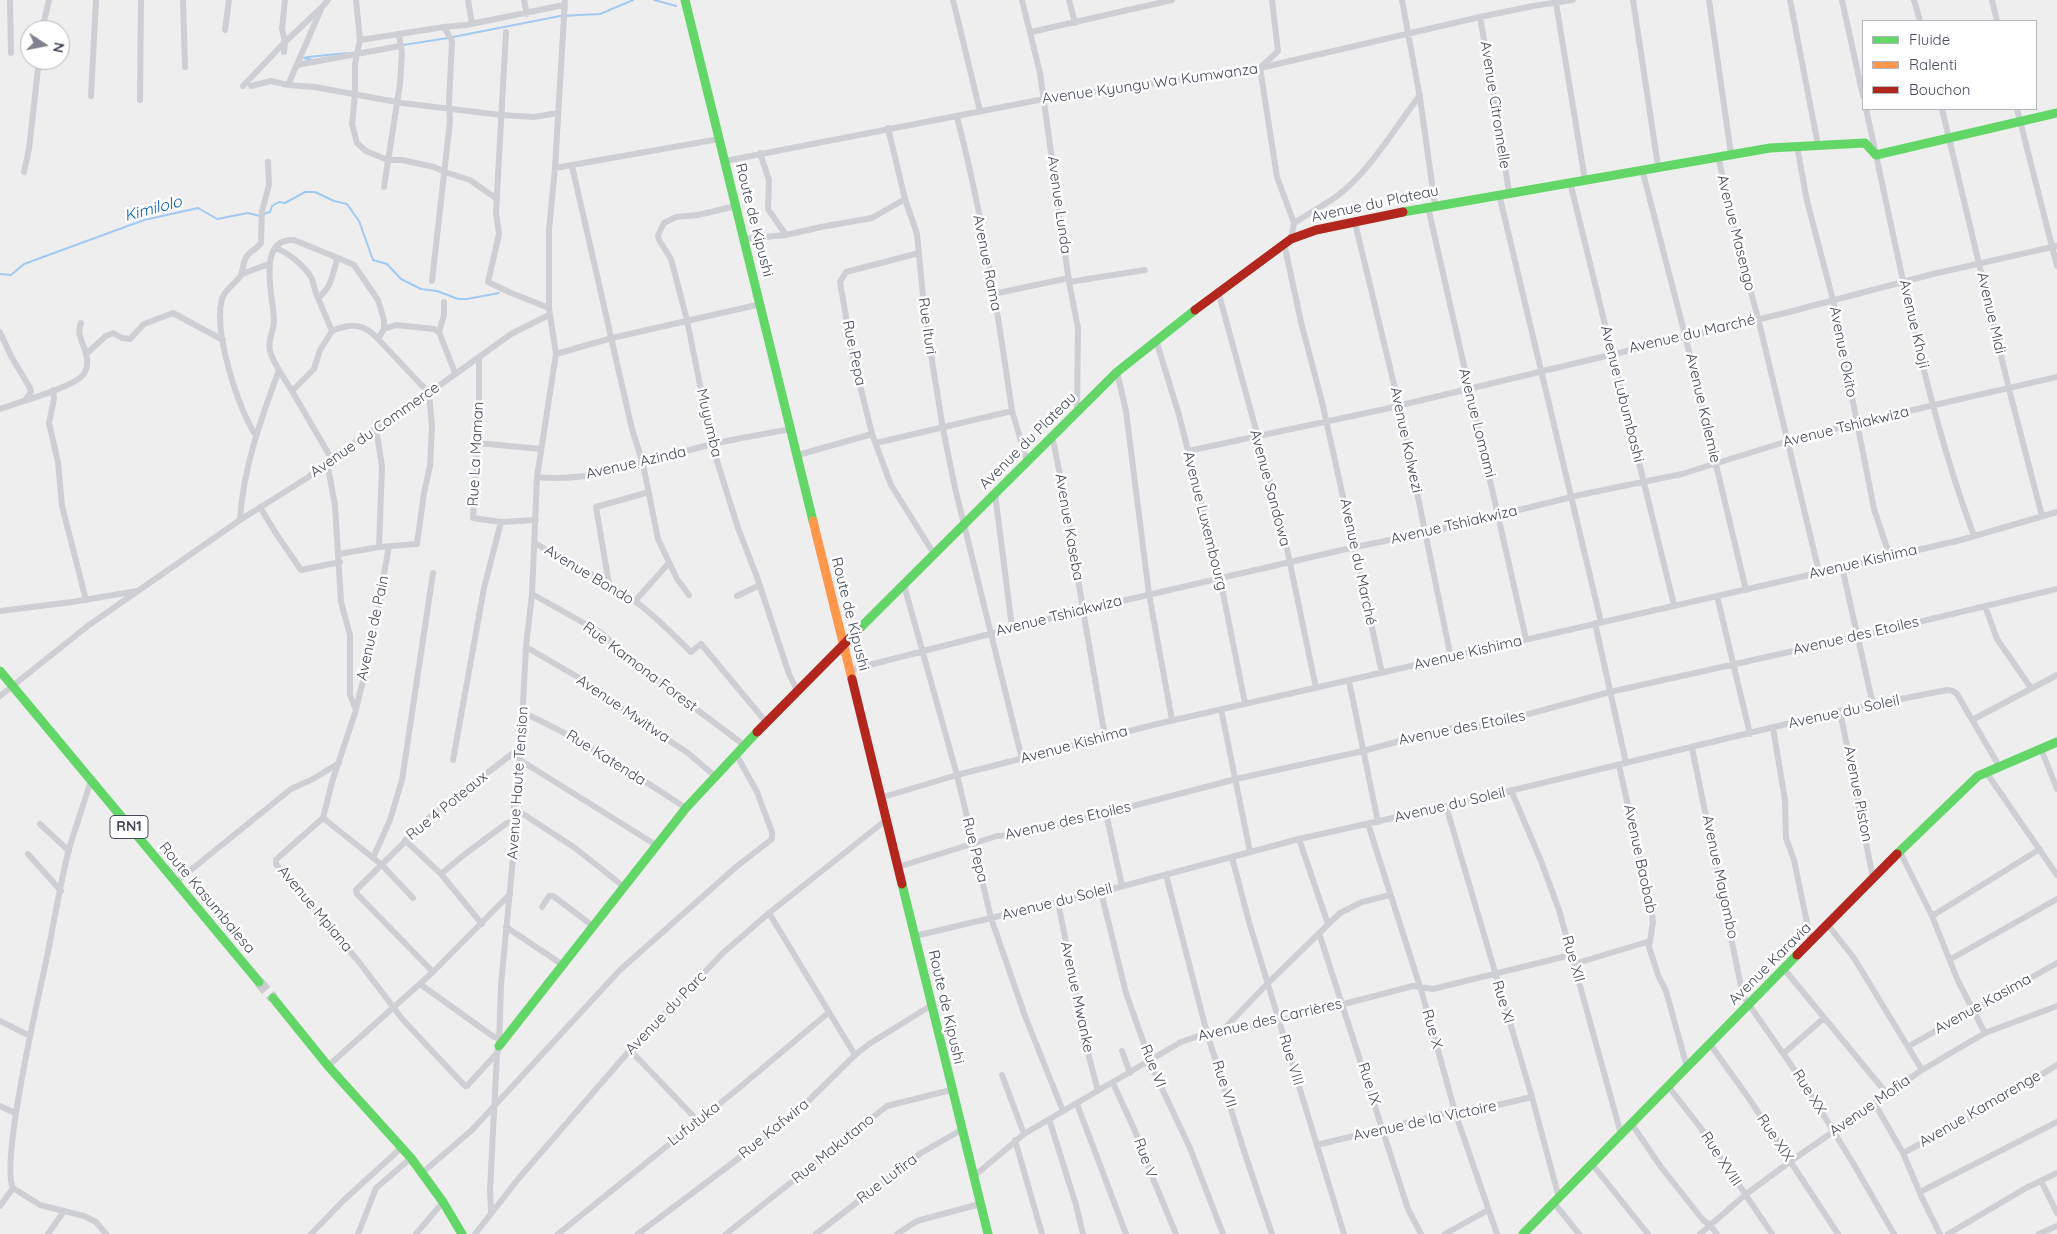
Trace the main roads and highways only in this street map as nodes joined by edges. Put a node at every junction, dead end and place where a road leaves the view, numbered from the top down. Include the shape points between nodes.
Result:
1 (685, 0) edge
2 (2057, 113) edge
3 (844, 646) junction
4 (0, 672) edge
5 (2057, 742) edge
6 (259, 982) tunnel mouth
7 (273, 998) tunnel mouth
8 (498, 1046) road end
9 (462, 1234) edge
10 (988, 1234) edge
11 (1523, 1234) edge

1 - 3 main road, Route de Kipushi
2 - 3 main road, Avenue du Plateau via 1876,155 1865,143 1770,148 1718,156 1431,206 1316,230 1288,241 1218,290 1117,372
3 - 8 main road, Avenue du Plateau via 766,722 686,808
3 - 10 main road, Route de Kipushi
4 - 6 main road, Route Kasumbalesa / RN1
5 - 11 main road, Avenue Karavia via 1978,776 1873,878
7 - 9 main road via 410,1158

